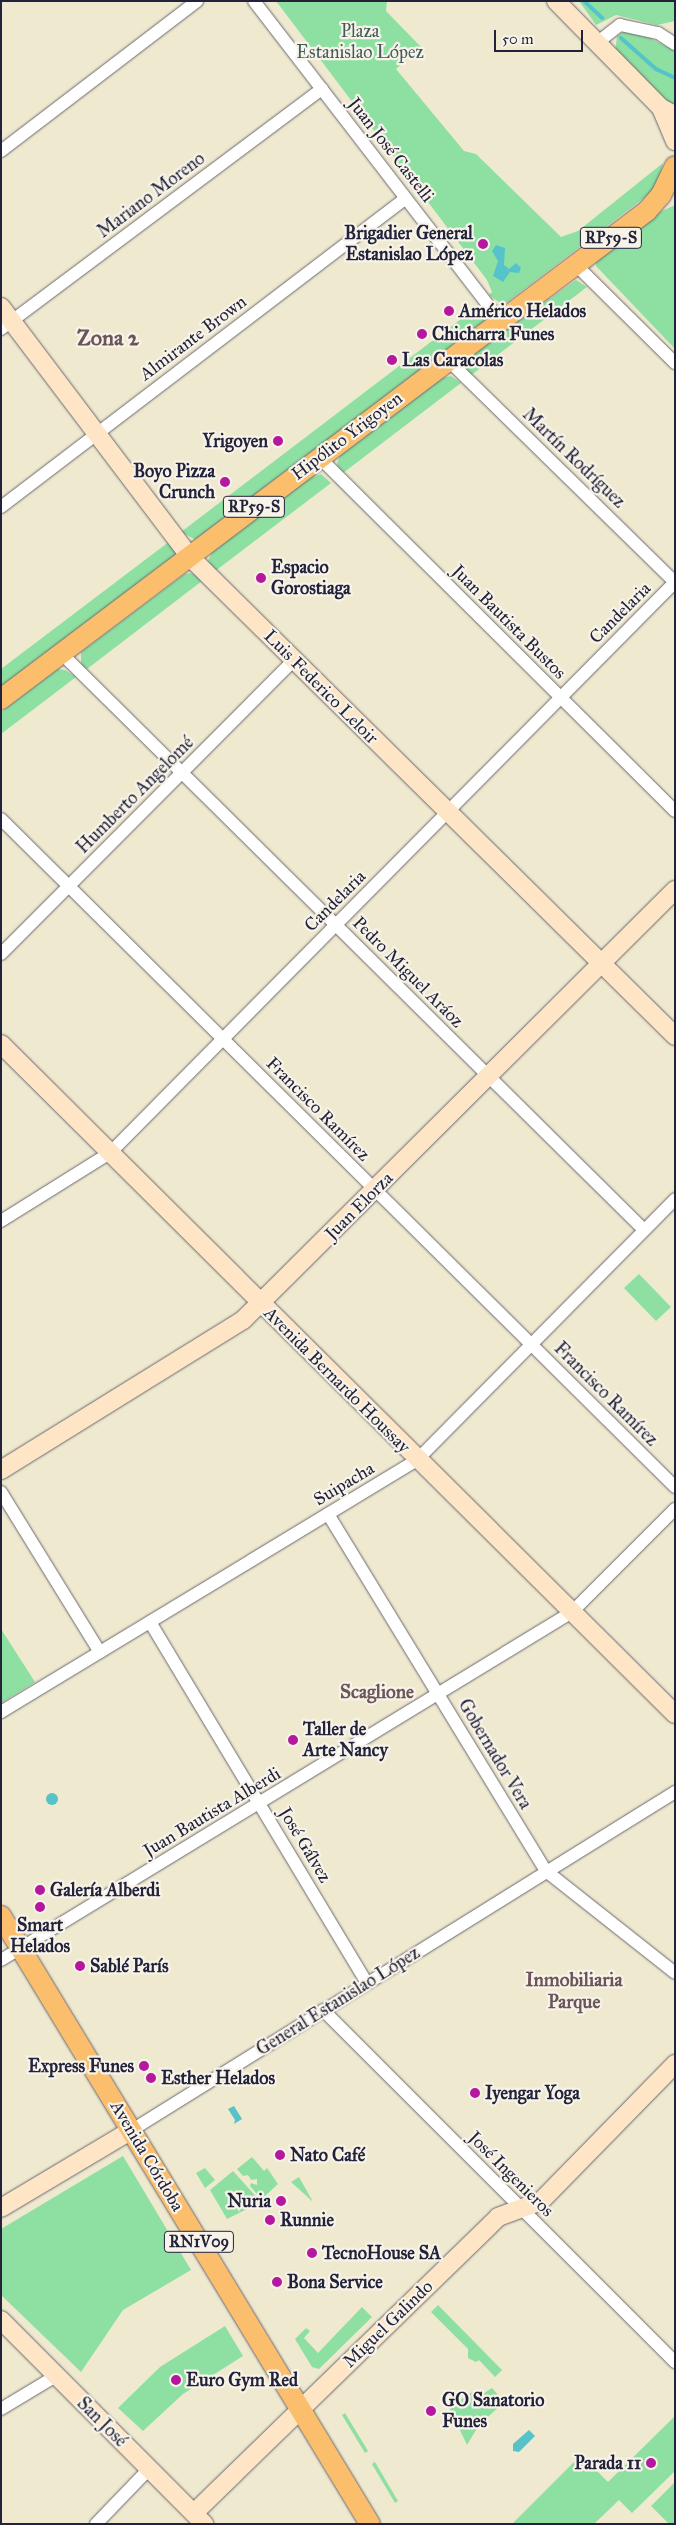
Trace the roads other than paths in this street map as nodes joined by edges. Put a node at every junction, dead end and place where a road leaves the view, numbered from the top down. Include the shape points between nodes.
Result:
1 (197, 1) edge
2 (254, 1) edge
3 (556, 1) edge
4 (675, 31) edge
5 (658, 33) junction
6 (598, 42) junction
7 (675, 44) edge
8 (322, 89) junction
9 (668, 112) edge
10 (675, 142) edge
11 (1, 151) edge
12 (675, 166) edge
13 (406, 198) junction
14 (675, 202) edge
15 (647, 212) junction
16 (575, 264) junction
17 (1, 307) edge
18 (500, 320) junction
19 (7, 325) edge
20 (448, 360) junction
21 (675, 363) edge
22 (97, 434) junction
23 (319, 457) junction
24 (1, 507) edge
25 (189, 556) junction
26 (675, 582) edge
27 (61, 653) junction
28 (294, 660) junction
29 (561, 698) junction
30 (1, 699) edge
31 (182, 773) junction
32 (675, 811) edge
33 (447, 812) junction
34 (1, 819) edge
35 (69, 886) junction
36 (675, 890) edge
37 (336, 925) junction
38 (1, 954) edge
39 (601, 964) junction
40 (675, 1036) edge
41 (223, 1039) junction
42 (1, 1044) edge
43 (489, 1076) junction
44 (110, 1153) junction
45 (375, 1190) junction
46 (675, 1199) edge
47 (1, 1221) edge
48 (644, 1230) junction
49 (262, 1303) junction
50 (531, 1345) junction
51 (417, 1460) junction
52 (1, 1470) edge
53 (675, 1487) edge
54 (1, 1492) edge
55 (675, 1509) edge
56 (328, 1514) junction
57 (572, 1612) junction
58 (150, 1622) junction
59 (100, 1652) junction
60 (438, 1694) junction
61 (1, 1712) edge
62 (675, 1714) edge
63 (675, 1792) edge
64 (259, 1803) junction
65 (546, 1871) junction
66 (1, 1916) edge
67 (21, 1948) junction
68 (1, 1960) edge
69 (675, 1974) edge
70 (367, 1983) junction
71 (323, 2010) junction
72 (675, 2064) edge
73 (132, 2130) junction
74 (1, 2208) edge
75 (522, 2209) junction
76 (1, 2320) edge
77 (675, 2362) edge
78 (56, 2376) junction
79 (1, 2409) edge
80 (301, 2410) junction
81 (149, 2469) junction
82 (199, 2518) edge
83 (96, 2524) edge
84 (370, 2524) edge

1 - 11 street
2 - 8 street, Juan José Castelli
3 - 6 street
4 - 5 street
5 - 6 street via 620,25
5 - 7 street
6 - 9 street
8 - 13 street, Juan José Castelli
8 - 19 street, Mariano Moreno
9 - 10 street
12 - 15 main road, Hipólito Yrigoyen / RP59-S via 661,195
13 - 18 street, Juan José Castelli
13 - 22 street, Almirante Brown
14 - 15 main road, Hipólito Yrigoyen / RP59-S
15 - 16 main road, Hipólito Yrigoyen / RP59-S
16 - 18 main road, Hipólito Yrigoyen / RP59-S
16 - 21 street
17 - 19 street, Luis Federico Leloir
18 - 20 main road, Hipólito Yrigoyen / RP59-S
19 - 22 street, Luis Federico Leloir
20 - 23 main road, Hipólito Yrigoyen / RP59-S
20 - 26 street, Martín Rodríguez
22 - 24 street, Almirante Brown
22 - 25 street, Luis Federico Leloir
23 - 25 main road, Hipólito Yrigoyen / RP59-S
23 - 29 street, Juan Bautista Bustos
25 - 27 main road, Hipólito Yrigoyen / RP59-S
25 - 28 street, Luis Federico Leloir
26 - 29 street, Candelaria
27 - 30 main road, Hipólito Yrigoyen / RP59-S
27 - 31 street, Pedro Miguel Aráoz
28 - 31 street, Humberto Angelomé
28 - 33 street, Luis Federico Leloir
29 - 32 street, Juan Bautista Bustos
29 - 33 street, Candelaria
31 - 35 street, Humberto Angelomé
31 - 37 street, Pedro Miguel Aráoz
33 - 37 street, Candelaria
33 - 39 street, Luis Federico Leloir
34 - 35 street, Francisco Ramírez
35 - 38 street, Humberto Angelomé
35 - 41 street, Francisco Ramírez
36 - 39 street, Juan Elorza
37 - 41 street, Candelaria
37 - 43 street, Pedro Miguel Aráoz
39 - 40 street, Luis Federico Leloir
39 - 43 street, Juan Elorza
41 - 44 street, Candelaria
41 - 45 street, Francisco Ramírez
42 - 44 street, Avenida Bernardo Houssay
43 - 45 street, Juan Elorza
43 - 48 street, Pedro Miguel Aráoz
44 - 47 street, Candelaria
44 - 49 street, Avenida Bernardo Houssay
45 - 49 street, Juan Elorza
45 - 50 street, Francisco Ramírez
46 - 48 street, Suipacha
48 - 50 street, Suipacha
49 - 51 street, Avenida Bernardo Houssay
49 - 52 street, Juan Elorza via 243,1320
50 - 51 street, Suipacha
50 - 53 street, Francisco Ramírez
51 - 56 street, Suipacha
51 - 57 street, Avenida Bernardo Houssay
54 - 59 street
55 - 57 street, Juan Bautista Alberdi
56 - 58 street, Suipacha
56 - 60 street, Gobernador Vera
57 - 60 street, Juan Bautista Alberdi
57 - 62 street, Avenida Bernardo Houssay
58 - 59 street, Suipacha
58 - 64 street, José Gálvez
59 - 61 street, Suipacha
60 - 64 street, Juan Bautista Alberdi
60 - 65 street, Gobernador Vera
63 - 65 street, General Estanislao López
64 - 67 street, Juan Bautista Alberdi
64 - 70 street, José Gálvez
65 - 69 street, Gobernador Vera
65 - 70 street, General Estanislao López
66 - 67 main road, Avenida Córdoba / RN1V09
67 - 68 street, Juan Bautista Alberdi
67 - 73 main road, Avenida Córdoba / RN1V09
70 - 71 street, General Estanislao López
71 - 73 street, General Estanislao López
71 - 75 street, José Ingenieros
72 - 75 street, Miguel Galindo via 541,2201
73 - 74 street, General Estanislao López
73 - 80 main road, Avenida Córdoba / RN1V09
75 - 77 street, José Ingenieros
75 - 80 street, Miguel Galindo via 498,2217
76 - 78 street, San José
78 - 79 street
78 - 81 street, San José
80 - 82 street, Miguel Galindo
80 - 84 main road, Avenida Córdoba / RN1V09
81 - 82 street, San José
81 - 83 street

